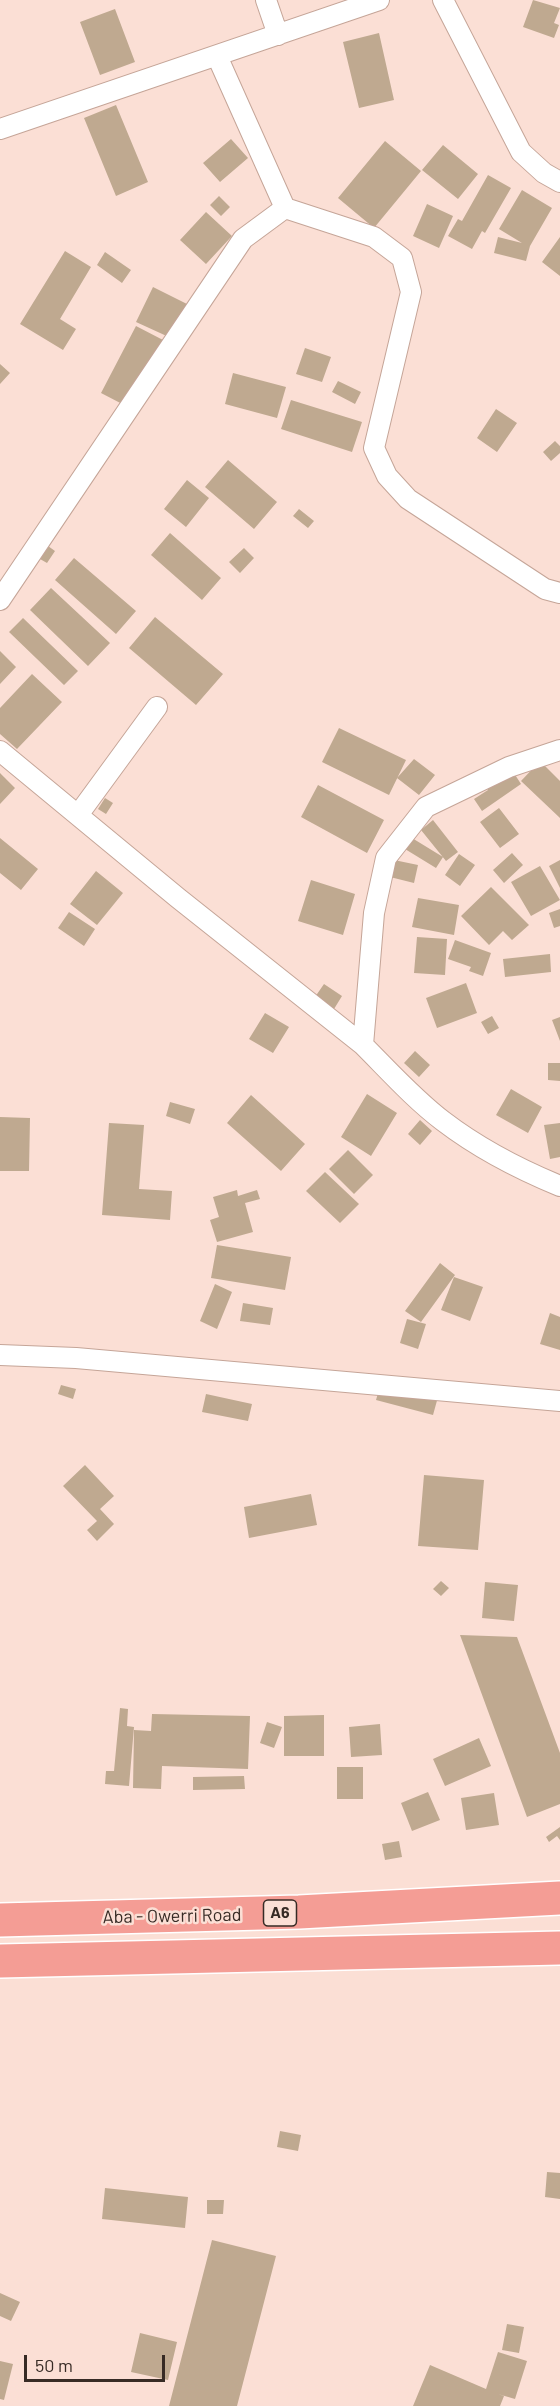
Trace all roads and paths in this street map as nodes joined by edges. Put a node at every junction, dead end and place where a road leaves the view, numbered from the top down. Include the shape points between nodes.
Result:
1 (266, 0) edge
2 (379, 0) edge
3 (443, 0) edge
4 (278, 34) junction
5 (217, 56) junction
6 (0, 129) edge
7 (560, 182) edge
8 (285, 208) junction
9 (560, 593) edge
10 (0, 600) edge
11 (157, 707) dead end
12 (560, 750) edge
13 (0, 751) edge
14 (78, 815) junction
15 (363, 1045) junction
16 (560, 1186) edge
17 (0, 1356) edge
18 (560, 1401) edge
19 (560, 1898) edge
20 (0, 1920) edge
21 (560, 1948) edge
22 (0, 1961) edge

1 - 4 street
2 - 4 street
3 - 7 street via 521,152
4 - 5 street
5 - 6 street
5 - 8 street
8 - 9 street via 374,237 402,258 411,292 374,448 387,476 408,499 546,589
8 - 10 street via 243,239
11 - 14 street
12 - 15 street via 509,767 426,807 386,858 374,913
13 - 14 street
14 - 15 street
15 - 16 street via 444,1122 523,1171
17 - 18 street via 76,1358
19 - 20 highway, Aba - Owerri Road / A6 via 300,1912
21 - 22 highway

